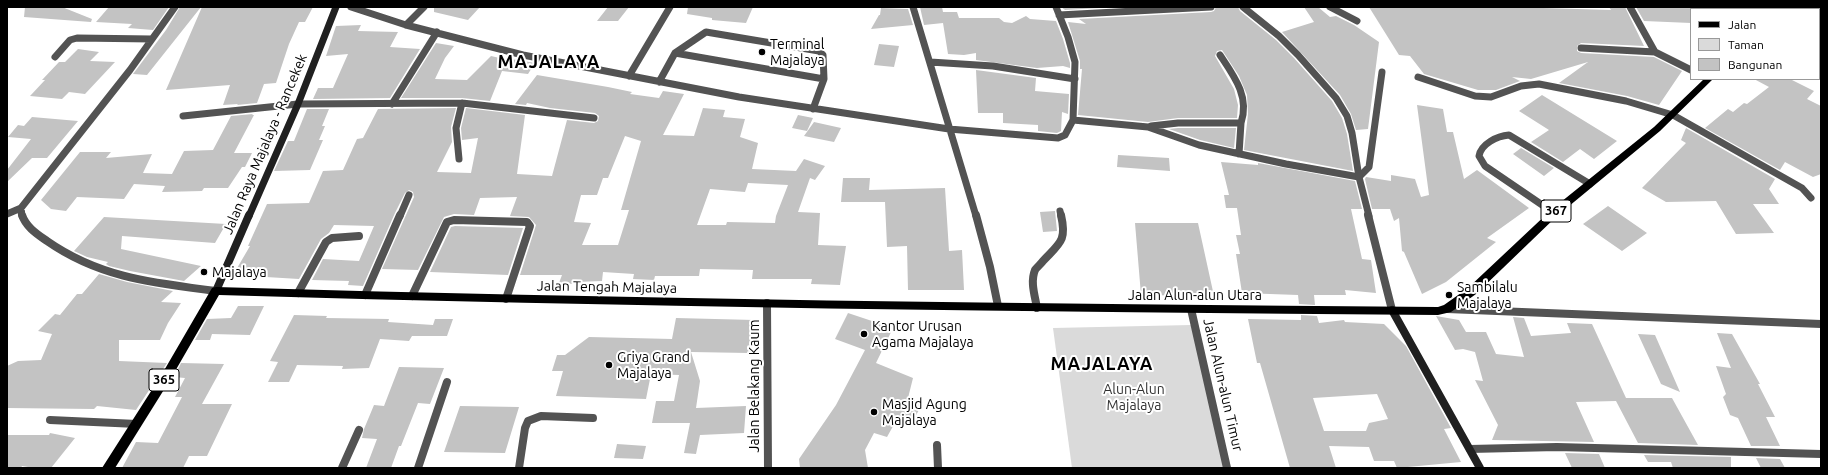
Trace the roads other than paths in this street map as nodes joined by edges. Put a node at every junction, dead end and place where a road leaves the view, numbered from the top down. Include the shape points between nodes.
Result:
1 (175, 7) edge
2 (336, 7) edge
3 (350, 7) edge
4 (424, 7) edge
5 (670, 7) edge
6 (913, 7) edge
7 (1056, 7) edge
8 (1210, 7) edge
9 (1243, 7) edge
10 (1330, 7) edge
11 (1630, 7) edge
12 (1059, 15) junction
13 (1357, 21) dead end
14 (406, 25) junction
15 (437, 32) junction
16 (152, 38) junction
17 (1581, 48) dead end
18 (1654, 52) junction
19 (675, 53) junction
20 (1220, 55) dead end
21 (55, 57) dead end
22 (930, 62) junction
23 (1690, 70) edge
24 (1382, 72) dead end
25 (629, 76) junction
26 (1418, 77) dead end
27 (824, 79) junction
28 (1075, 79) junction
29 (1708, 80) edge
30 (658, 82) junction
31 (462, 102) junction
32 (298, 104) junction
33 (392, 104) junction
34 (813, 109) junction
35 (183, 116) dead end
36 (1671, 117) junction
37 (594, 118) dead end
38 (1073, 120) junction
39 (1241, 123) junction
40 (1148, 127) junction
41 (949, 130) junction
42 (1239, 154) junction
43 (459, 159) dead end
44 (1359, 177) junction
45 (1590, 184) junction
46 (410, 195) dead end
47 (1812, 198) dead end
48 (21, 208) junction
49 (1060, 211) dead end
50 (1554, 213) junction
51 (7, 214) edge
52 (359, 236) dead end
53 (216, 290) junction
54 (298, 293) junction
55 (365, 295) junction
56 (412, 296) junction
57 (506, 299) junction
58 (767, 303) junction
59 (998, 306) junction
60 (1037, 308) junction
61 (1191, 309) junction
62 (1396, 310) junction
63 (1443, 310) junction
64 (1821, 324) edge
65 (446, 382) dead end
66 (592, 418) dead end
67 (50, 420) dead end
68 (137, 424) junction
69 (359, 430) dead end
70 (938, 445) dead end
71 (1470, 449) junction
72 (1821, 454) edge
73 (108, 468) edge
74 (342, 468) edge
75 (418, 468) edge
76 (519, 468) edge
77 (768, 468) edge
78 (938, 468) edge
79 (1227, 468) edge
80 (1480, 468) edge

1 - 16 street
2 - 32 main road, Jalan Raya Majalaya - Rancekek
3 - 14 street
4 - 14 street
5 - 25 street
6 - 22 street
7 - 12 street
8 - 12 street via 1197,10
9 - 44 street via 1279,36 1336,98 1347,116
10 - 13 street
11 - 18 street
12 - 28 street via 1075,62
14 - 15 street
15 - 25 street via 523,55
15 - 33 street
16 - 21 street via 77,38 70,40
16 - 48 street
17 - 18 street
18 - 23 street
19 - 27 street
19 - 27 street via 708,32 820,51 823,55
19 - 30 street
20 - 39 street via 1245,103
22 - 28 street via 993,66
22 - 41 street
24 - 44 street via 1369,167
25 - 30 street
26 - 36 street via 1475,96 1491,97 1521,86 1539,84 1619,99
27 - 34 street
28 - 38 street
29 - 36 main road, 367
30 - 34 street
31 - 33 street
31 - 37 street
31 - 43 street via 456,128
32 - 33 street
32 - 35 street
32 - 53 main road, Jalan Raya Majalaya - Rancekek
34 - 41 street
36 - 45 main road, 367
36 - 47 street via 1802,188
38 - 40 street
38 - 41 street via 1065,135 1058,138
39 - 40 street via 1178,123
39 - 42 street
40 - 42 street via 1199,145
41 - 59 street via 967,184
42 - 44 street
44 - 62 street
45 - 50 main road, 367
45 - 50 street via 1509,134 1501,135 1481,149 1478,153 1479,158 1485,166
46 - 55 street
48 - 51 street
48 - 53 street via 22,217 28,227 63,252 107,272 145,282
49 - 60 street via 1065,230 1064,239 1035,270
50 - 63 main road, 367 via 1472,291
52 - 54 street via 332,238 326,242
53 - 54 main road, Jalan Tengah Majalaya
53 - 68 main road, 365
54 - 55 main road, Jalan Tengah Majalaya
55 - 56 main road, Jalan Tengah Majalaya
56 - 57 main road, Jalan Tengah Majalaya
56 - 57 street via 448,222 527,222 530,226
57 - 58 main road, Jalan Tengah Majalaya
58 - 59 main road, Jalan Tengah Majalaya
58 - 77 street, Jalan Belakang Kaum
59 - 60 main road, Jalan Alun-alun Utara
60 - 61 main road, Jalan Alun-alun Utara
61 - 62 main road, Jalan Alun-alun Utara
61 - 79 street, Jalan Alun-alun Timur
62 - 63 main road, Jalan Alun-alun Utara
62 - 71 main road
63 - 64 street
65 - 75 street
66 - 76 street via 541,416 528,421
67 - 68 street
68 - 73 main road, 365
69 - 74 street
70 - 78 street
71 - 72 street via 1557,447
71 - 80 main road

